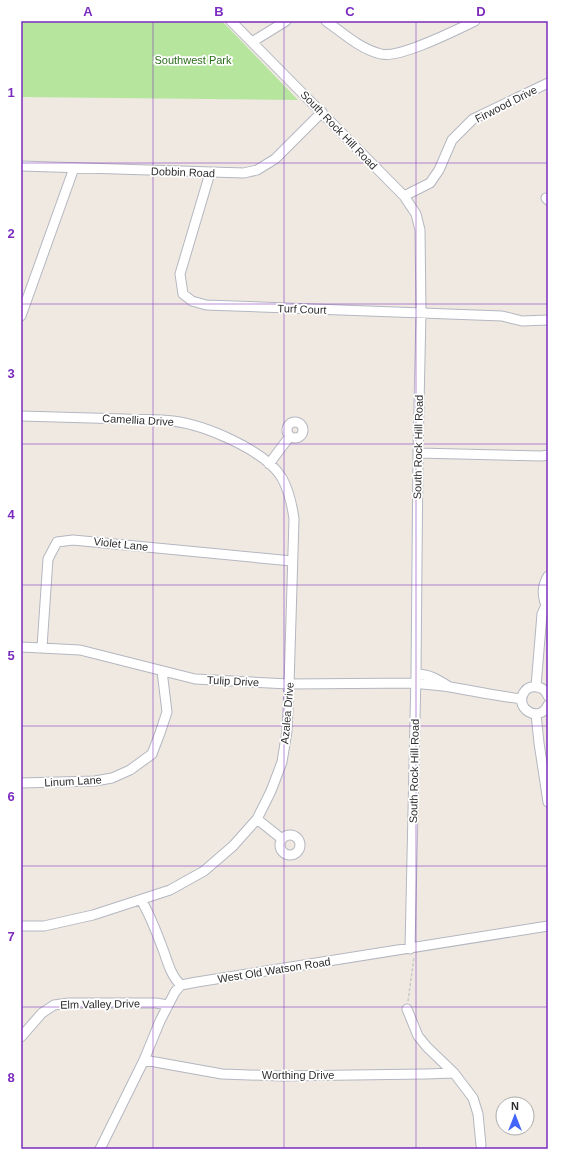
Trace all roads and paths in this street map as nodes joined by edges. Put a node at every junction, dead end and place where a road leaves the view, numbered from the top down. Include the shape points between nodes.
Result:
1 (231, 21) edge
2 (286, 21) edge
3 (326, 21) edge
4 (474, 21) edge
5 (252, 42) junction
6 (548, 83) edge
7 (322, 112) junction
8 (21, 166) edge
9 (74, 168) junction
10 (210, 173) junction
11 (404, 196) junction
12 (24, 300) edge
13 (421, 313) junction
14 (21, 316) edge
15 (548, 320) edge
16 (21, 416) edge
17 (290, 436) dead end
18 (418, 453) junction
19 (548, 455) edge
20 (269, 464) junction
21 (292, 561) junction
22 (548, 576) edge
23 (547, 603) edge
24 (21, 647) edge
25 (42, 647) junction
26 (162, 670) junction
27 (416, 678) junction
28 (290, 684) junction
29 (536, 686) junction
30 (548, 696) edge
31 (522, 699) junction
32 (548, 704) edge
33 (536, 714) junction
34 (21, 783) edge
35 (548, 802) edge
36 (257, 819) junction
37 (282, 839) dead end
38 (141, 900) junction
39 (21, 926) edge
40 (548, 926) edge
41 (412, 948) junction
42 (181, 985) junction
43 (168, 1005) junction
44 (407, 1009) joint
45 (21, 1037) edge
46 (144, 1060) junction
47 (454, 1073) junction
48 (481, 1145) dead end
49 (100, 1149) edge

1 - 5 street, South Rock Hill Road
2 - 5 street
3 - 4 street via 366,49 382,55 398,54 456,31
5 - 7 street, South Rock Hill Road
6 - 11 street, Firwood Drive via 473,119 452,140 439,170 430,183
7 - 10 street, Dobbin Road via 275,159 257,170
7 - 11 street, South Rock Hill Road
8 - 9 street, Dobbin Road
9 - 10 street, Dobbin Road
9 - 12 street
10 - 13 street, Turf Court via 180,274 183,294 192,301 206,305
11 - 13 street, South Rock Hill Road via 416,214 420,230
12 - 14 street
13 - 15 street, Turf Court via 502,316 522,321
13 - 18 street, South Rock Hill Road
16 - 20 street, Camellia Drive via 173,421 204,428 249,449
17 - 20 street
18 - 19 street
18 - 27 street, South Rock Hill Road
20 - 21 street, Azalea Drive via 281,478 292,504
21 - 25 street, Violet Lane via 73,540 57,542 48,558
21 - 28 street, Azalea Drive
22 - 23 street via 542,590
23 - 29 street via 542,614
24 - 25 street, Tulip Drive
25 - 26 street, Tulip Drive via 80,650
26 - 28 street, Tulip Drive via 195,679
26 - 34 street, Linum Lane via 167,712 152,754 130,770 112,778 94,781
27 - 28 street, Tulip Drive
27 - 31 street, Tulip Drive via 429,686
27 - 41 street, South Rock Hill Road
28 - 36 street, Azalea Drive via 282,762
29 - 30 street via 544,690
29 - 31 street via 525,691
31 - 33 street via 524,708
32 - 33 street via 544,710
33 - 35 street
36 - 37 street
36 - 38 street, Azalea Drive via 234,846 204,871 170,890
38 - 39 street, Azalea Drive via 86,917 44,926
38 - 42 street via 148,911 171,972
40 - 41 street, West Old Watson Road
41 - 42 street, West Old Watson Road
41 - 44 path
42 - 43 street
43 - 45 street, Elm Valley Drive via 54,1005 42,1013
43 - 46 street
44 - 47 street via 418,1036
46 - 47 street, Worthing Drive via 222,1074 280,1076
46 - 49 street
47 - 48 street via 473,1098 478,1114

